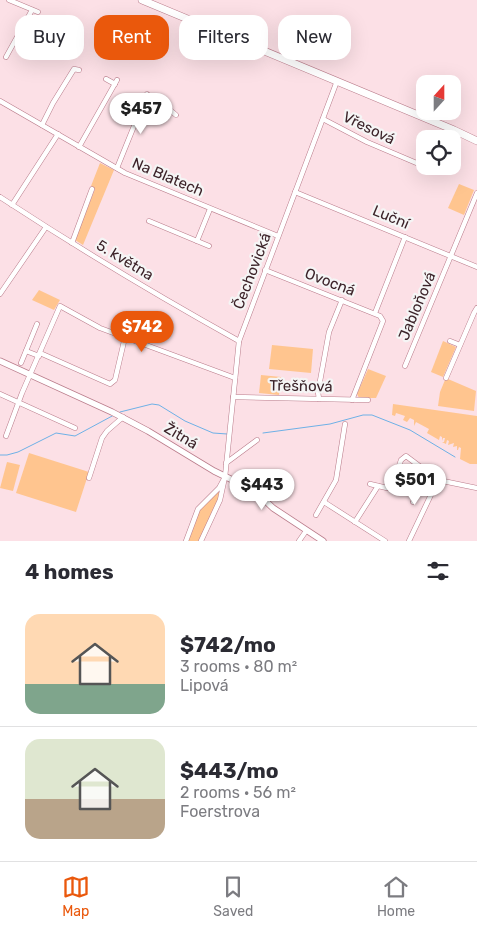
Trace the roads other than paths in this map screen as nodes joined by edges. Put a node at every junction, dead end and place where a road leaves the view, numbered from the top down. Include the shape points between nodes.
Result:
1 (9, 0) edge
2 (142, 0) edge
3 (32, 10) junction
4 (38, 12) dead end
5 (6, 57) dead end
6 (74, 68) dead end
7 (106, 79) dead end
8 (337, 81) junction
9 (147, 94) dead end
10 (145, 100) junction
11 (0, 101) edge
12 (176, 116) dead end
13 (323, 119) junction
14 (42, 125) junction
15 (454, 130) edge
16 (461, 132) edge
17 (58, 134) junction
18 (461, 134) edge
19 (477, 137) edge
20 (477, 142) edge
21 (79, 147) junction
22 (416, 163) edge
23 (117, 168) junction
24 (92, 189) dead end
25 (295, 192) junction
26 (477, 193) edge
27 (0, 197) edge
28 (12, 205) junction
29 (210, 209) junction
30 (150, 221) dead end
31 (46, 227) junction
32 (278, 236) junction
33 (405, 237) junction
34 (197, 241) junction
35 (72, 243) junction
36 (209, 246) dead end
37 (452, 256) junction
38 (477, 267) edge
39 (265, 270) junction
40 (0, 294) edge
41 (342, 300) junction
42 (477, 308) edge
43 (375, 313) junction
44 (37, 324) dead end
45 (125, 337) junction
46 (239, 341) junction
47 (450, 341) dead end
48 (460, 345) junction
49 (26, 351) junction
50 (39, 355) junction
51 (0, 361) edge
52 (21, 363) dead end
53 (405, 366) dead end
54 (30, 374) junction
55 (234, 378) junction
56 (446, 378) dead end
57 (0, 394) edge
58 (233, 397) junction
59 (318, 399) junction
60 (352, 400) junction
61 (368, 400) dead end
62 (18, 403) junction
63 (122, 416) junction
64 (345, 424) dead end
65 (75, 428) dead end
66 (6, 436) dead end
67 (257, 440) dead end
68 (226, 463) junction
69 (432, 476) junction
70 (225, 477) junction
71 (89, 478) dead end
72 (438, 480) junction
73 (370, 484) dead end
74 (378, 486) junction
75 (477, 488) edge
76 (324, 502) junction
77 (413, 502) dead end
78 (316, 515) dead end
79 (355, 522) junction
80 (306, 531) junction
81 (186, 541) edge
82 (201, 541) edge
83 (299, 541) edge
84 (322, 541) edge
85 (385, 541) edge
86 (409, 541) edge

1 - 3 street
2 - 8 main road
3 - 4 street
3 - 5 street
6 - 14 street
7 - 21 street via 116,82
8 - 13 street, Čechovická
8 - 15 main road
9 - 10 street
10 - 12 street via 170,110
10 - 23 street
11 - 14 street, Na Blatech
13 - 22 street, Vřesová
13 - 25 street, Čechovická
14 - 17 street, Na Blatech
16 - 19 main road
17 - 21 street, Na Blatech
17 - 28 street
18 - 20 main road
21 - 23 street, Na Blatech
23 - 29 street, Na Blatech
24 - 35 street
25 - 32 street, Čechovická
25 - 33 street, Luční
26 - 37 street, Jabloňová
27 - 28 street, 5. května
28 - 31 street, 5. května
29 - 32 street, Na Blatech
29 - 34 street
30 - 34 street
31 - 35 street, 5. května
31 - 40 street
32 - 39 street, Čechovická
33 - 37 street, Luční
33 - 43 street
34 - 36 street
35 - 46 street, 5. května
37 - 38 street, Luční
37 - 53 street, Jabloňová
39 - 41 street, Ovocná
39 - 46 street, Čechovická
41 - 43 street, Ovocná
41 - 59 street via 328,339
42 - 48 street
43 - 60 street, Ovocná via 383,321
44 - 49 street
45 - 50 street via 100,328 60,306
45 - 50 street via 115,380 110,384
45 - 55 street
46 - 55 street, Čechovická
47 - 48 street
48 - 56 street
49 - 50 street
49 - 52 street
50 - 54 street
51 - 54 street, Žitná
54 - 62 street
54 - 63 street, Žitná
55 - 58 street, Čechovická
57 - 62 street
58 - 59 street, Třešňová
58 - 68 street, Čechovická
59 - 60 street, Třešňová
60 - 61 street, Třešňová
62 - 65 street
62 - 66 street
63 - 70 street, Žitná
63 - 71 street via 102,438
64 - 76 street via 336,480
67 - 68 street
68 - 70 street, Čechovická
69 - 72 street
69 - 74 street via 405,456 389,488
69 - 77 street
70 - 80 street, Žitná via 254,491
70 - 81 street via 219,488 198,508
70 - 82 street, Čechovická via 220,500
72 - 75 street
72 - 86 street
73 - 74 street
74 - 79 street
76 - 78 street
76 - 79 street
79 - 85 street
80 - 83 street
80 - 84 street, Žitná

